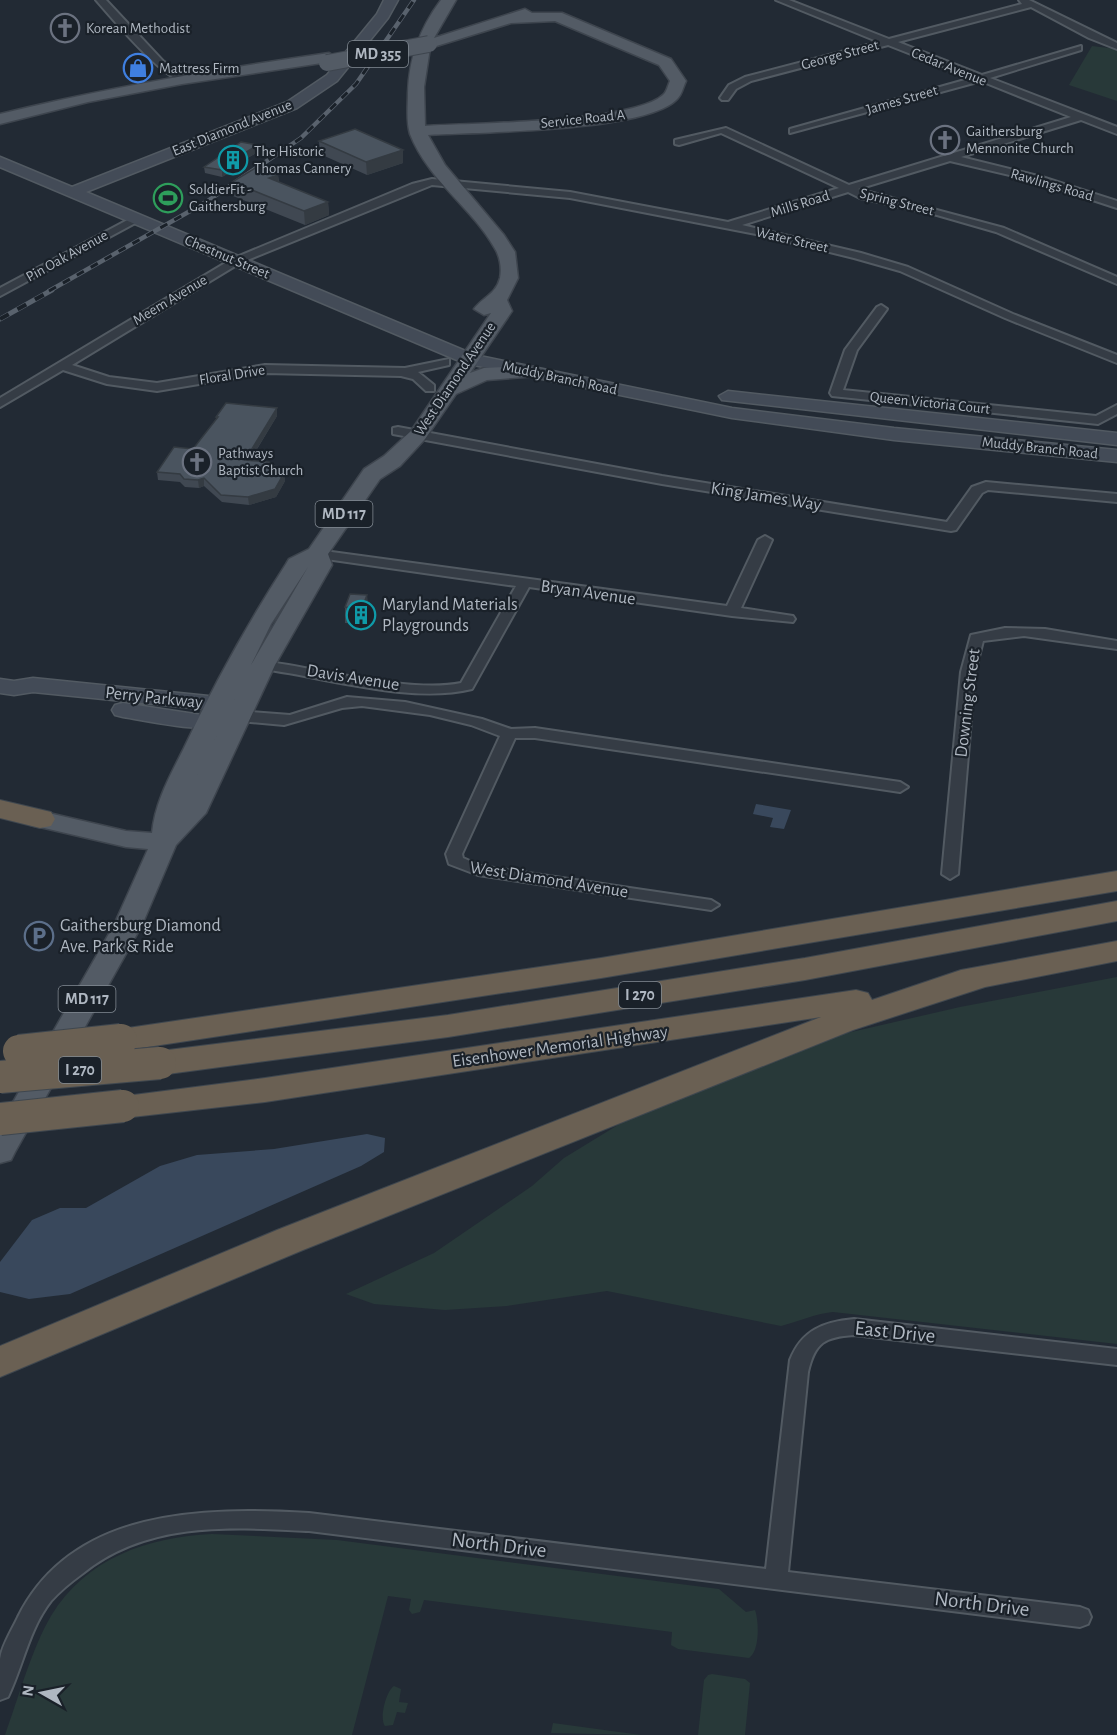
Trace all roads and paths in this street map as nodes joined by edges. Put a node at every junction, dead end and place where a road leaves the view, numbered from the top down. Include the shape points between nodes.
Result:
1 (101, 0) edge
2 (391, 0) edge
3 (449, 0) edge
4 (781, 0) edge
5 (1019, 0) edge
6 (535, 2) dead end
7 (564, 3) edge
8 (1032, 4) junction
9 (508, 19) junction
10 (570, 21) junction
11 (466, 30) junction
12 (429, 38) junction
13 (889, 42) junction
14 (1117, 46) edge
15 (1078, 48) dead end
16 (328, 61) junction
17 (182, 79) junction
18 (978, 79) junction
19 (725, 98) dead end
20 (68, 103) junction
21 (1078, 118) junction
22 (0, 119) edge
23 (794, 130) dead end
24 (418, 131) junction
25 (1117, 132) edge
26 (679, 142) dead end
27 (950, 158) junction
28 (0, 162) edge
29 (451, 183) junction
30 (850, 189) junction
31 (70, 193) junction
32 (1117, 206) edge
33 (135, 219) junction
34 (728, 226) junction
35 (236, 261) junction
36 (1117, 281) edge
37 (0, 293) edge
38 (881, 309) dead end
39 (461, 355) junction
40 (1117, 360) edge
41 (62, 366) junction
42 (405, 372) junction
43 (530, 372) junction
44 (440, 388) junction
45 (0, 403) edge
46 (1117, 409) edge
47 (408, 433) junction
48 (1117, 438) edge
49 (1117, 456) edge
50 (1117, 498) edge
51 (765, 540) dead end
52 (317, 554) junction
53 (524, 584) junction
54 (732, 612) junction
55 (788, 620) dead end
56 (1117, 645) edge
57 (238, 664) junction
58 (263, 665) junction
59 (7, 687) edge
60 (222, 714) junction
61 (509, 734) junction
62 (900, 787) dead end
63 (0, 809) edge
64 (40, 819) joint
65 (164, 842) junction
66 (950, 874) dead end
67 (1117, 881) edge
68 (711, 905) dead end
69 (1117, 910) edge
70 (1117, 951) edge
71 (981, 977) junction
72 (398, 998) junction
73 (6, 1060) edge
74 (0, 1119) edge
75 (0, 1152) edge
76 (1117, 1357) edge
77 (3, 1360) edge
78 (776, 1579) junction
79 (1080, 1617) dead end
80 (0, 1690) edge

1 - 17 street via 160,63
2 - 31 street, East Diamond Avenue via 332,78 292,105
3 - 12 main road, West Diamond Avenue
4 - 13 street, Cedar Avenue
5 - 8 street
6 - 11 main road, MD 355
7 - 9 main road, MD 355
7 - 10 main road via 558,11
8 - 13 street, George Street
8 - 14 street via 1088,36
9 - 10 main road via 547,15
9 - 11 main road, MD 355
10 - 24 main road, Service Road A via 665,62 679,79 677,88 649,109 605,119
11 - 12 main road, MD 355
11 - 16 main road, MD 355, bridge
12 - 16 main road, MD 355, bridge
12 - 24 main road, West Diamond Avenue via 420,51 415,71
13 - 18 street, Cedar Avenue
13 - 19 street, George Street via 748,79 732,87
15 - 18 street, James Street
16 - 17 main road, MD 355
16 - 20 main road, MD 355
17 - 20 main road, MD 355
18 - 21 street, Cedar Avenue
18 - 23 street, James Street
20 - 22 main road, MD 355
21 - 25 street, Cedar Avenue
21 - 27 street, Mills Road
24 - 29 main road, West Diamond Avenue
26 - 30 street, Spring Street via 722,130
27 - 30 street, Mills Road
27 - 32 street, Rawlings Road via 1038,179
28 - 31 street, Chestnut Street
29 - 34 street, Water Street via 570,195
29 - 35 street, Meem Avenue via 416,186
29 - 39 main road, West Diamond Avenue via 506,251 509,277 498,302 502,311
30 - 34 street, Mills Road
30 - 36 street, Spring Street via 864,196 1000,230
31 - 33 street, Chestnut Street
33 - 35 street, Chestnut Street
33 - 37 street, Pin Oak Avenue
34 - 40 street, Water Street via 887,263
35 - 39 street, Chestnut Street
35 - 41 street, Meem Avenue
38 - 46 street, Queen Victoria Court via 851,350 836,393 1098,420
39 - 42 street, Floral Drive
39 - 43 street, Muddy Branch Road
39 - 44 main road, West Diamond Avenue / MD 117
39 - 48 street, Muddy Branch Road via 720,395
41 - 42 street, Floral Drive via 107,380 157,387 279,368
41 - 45 street, Meem Avenue
42 - 44 street
43 - 44 main road via 484,374
43 - 49 street, Muddy Branch Road via 777,420
44 - 47 main road, West Diamond Avenue / MD 117
47 - 50 street, King James Way via 951,527 977,490 986,486
47 - 52 main road, West Diamond Avenue / MD 117 via 392,461 372,474
51 - 54 street
52 - 53 street, Bryan Avenue
52 - 57 main road, West Diamond Avenue / MD 117 via 297,564
52 - 58 main road, West Diamond Avenue / MD 117 via 321,565
53 - 54 street, Bryan Avenue
53 - 58 street, Davis Avenue via 466,686 450,691
54 - 55 street, Bryan Avenue
56 - 66 street, Downing Street via 1066,636 1002,632 976,638 968,672
57 - 58 street, Davis Avenue
57 - 60 main road, West Diamond Avenue / MD 117
58 - 60 main road, West Diamond Avenue / MD 117
59 - 60 street, Perry Parkway via 24,698
60 - 61 street via 287,720 338,704 362,702 483,722
60 - 65 main road, West Diamond Avenue / MD 117 via 193,813
61 - 62 street via 535,733
61 - 68 street, West Diamond Avenue via 454,861 478,870
63 - 64 highway
64 - 65 main road via 126,839
65 - 75 main road, West Diamond Avenue / MD 117 via 128,925
67 - 72 highway, I 270
69 - 72 highway
69 - 73 highway, I 270, bridge via 805,969 448,1026 160,1063
70 - 71 highway, Eisenhower Memorial Highway / I 270
71 - 74 highway, Eisenhower Memorial Highway / I 270, bridge via 796,1012 265,1090
71 - 77 highway via 841,1022 702,1076 290,1240
72 - 73 highway, I 270, bridge
76 - 78 street, East Drive via 854,1327 833,1328 817,1335 805,1346 799,1364
78 - 79 street, North Drive
78 - 80 street, North Drive via 309,1522 217,1518 181,1521 108,1542 77,1562 44,1594 24,1627

